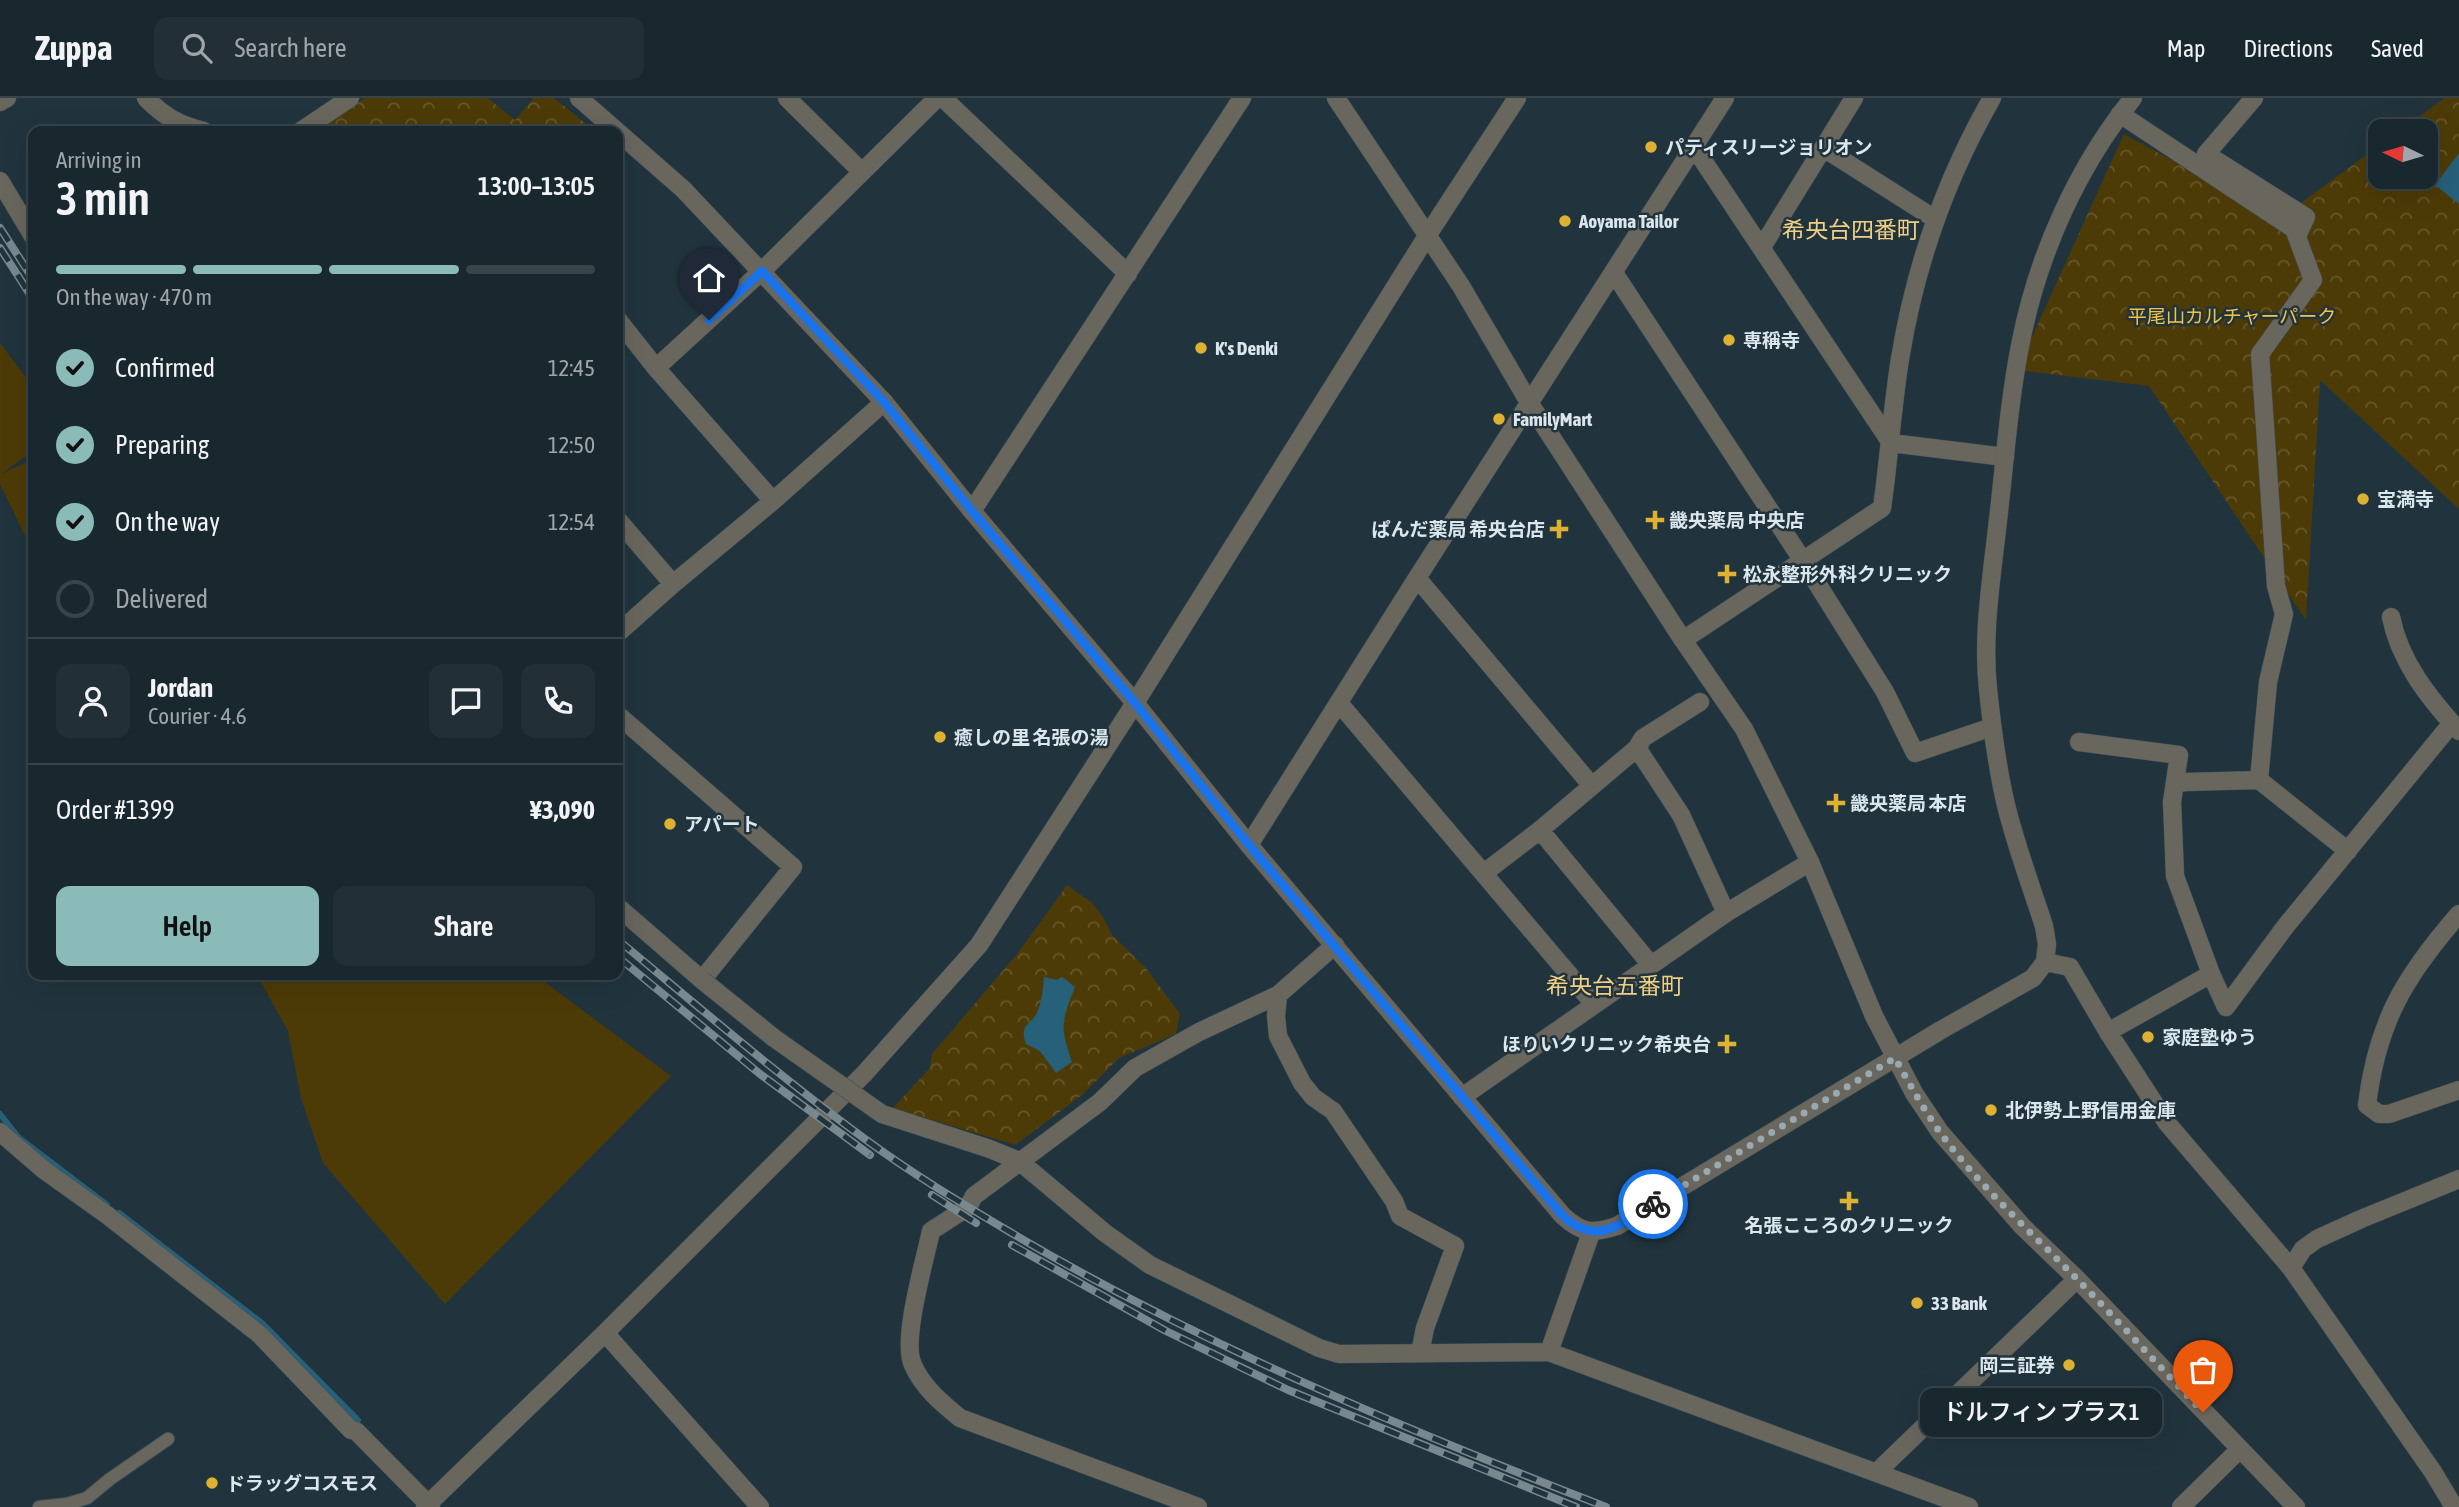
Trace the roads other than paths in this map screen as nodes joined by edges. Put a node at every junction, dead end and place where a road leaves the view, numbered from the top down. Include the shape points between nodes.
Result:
1 (7, 98) edge
2 (146, 98) edge
3 (579, 98) edge
4 (787, 98) edge
5 (937, 98) edge
6 (943, 98) edge
7 (1242, 98) edge
8 (1336, 98) edge
9 (1517, 98) edge
10 (1726, 98) edge
11 (1854, 98) edge
12 (1992, 98) edge
13 (2133, 98) edge
14 (2254, 98) edge
15 (339, 101) edge
16 (0, 102) edge
17 (2120, 114) junction
18 (185, 126) edge
19 (307, 126) edge
20 (611, 126) edge
21 (623, 136) edge
22 (1694, 147) junction
23 (1825, 149) junction
24 (862, 172) junction
25 (0, 181) edge
26 (1935, 219) junction
27 (28, 228) edge
28 (1427, 236) junction
29 (2297, 236) junction
30 (1762, 247) junction
31 (762, 271) junction
32 (1614, 273) junction
33 (1128, 274) junction
34 (623, 326) edge
35 (656, 368) junction
36 (884, 402) junction
37 (1530, 404) junction
38 (1891, 443) junction
39 (2005, 457) junction
40 (773, 501) junction
41 (972, 511) junction
42 (623, 526) edge
43 (1803, 561) junction
44 (1417, 579) junction
45 (673, 584) junction
46 (2391, 617) dead end
47 (623, 629) edge
48 (1683, 640) junction
49 (1700, 702) dead end
50 (1135, 703) junction
51 (1339, 703) junction
52 (623, 719) edge
53 (1992, 727) junction
54 (2456, 727) edge
55 (2079, 742) dead end
56 (1637, 748) junction
57 (2259, 780) junction
58 (2175, 784) junction
59 (1592, 786) junction
60 (1540, 831) junction
61 (1249, 845) junction
62 (2348, 851) junction
63 (1810, 862) junction
64 (1485, 873) junction
65 (623, 911) edge
66 (1726, 913) junction
67 (2459, 914) edge
68 (1335, 945) junction
69 (2045, 962) junction
70 (1651, 965) junction
71 (2211, 974) junction
72 (702, 980) junction
73 (1278, 995) junction
74 (1594, 1004) junction
75 (2108, 1032) junction
76 (1895, 1058) junction
77 (2459, 1090) edge
78 (1462, 1097) junction
79 (0, 1132) edge
80 (1019, 1161) junction
81 (2459, 1179) edge
82 (1591, 1233) junction
83 (2291, 1268) junction
84 (2077, 1279) junction
85 (605, 1333) junction
86 (1549, 1352) junction
87 (1420, 1353) junction
88 (168, 1439) dead end
89 (2239, 1450) junction
90 (1877, 1472) junction
91 (428, 1506) edge
92 (39, 1507) edge
93 (760, 1507) edge
94 (1198, 1507) edge
95 (1969, 1507) edge
96 (2181, 1507) edge
97 (2295, 1507) edge
98 (2454, 1507) edge

1 - 16 street
2 - 18 street via 167,118
3 - 20 street
4 - 24 street
5 - 24 street
6 - 33 street
7 - 33 street
8 - 28 street
9 - 28 street
10 - 22 street
11 - 23 street
12 - 26 street
13 - 17 street
14 - 29 street via 2206,154 2306,217
15 - 19 street
17 - 29 street via 2294,229
17 - 39 street via 2081,177 2048,250 2021,342
21 - 31 street via 683,189
22 - 30 street
22 - 32 street
23 - 26 street
23 - 30 street
24 - 31 street
25 - 27 street
26 - 38 street via 1899,361
28 - 37 street
28 - 50 street
29 - 57 street via 2313,280 2260,354 2276,586 2284,614 2268,682
30 - 38 street
31 - 35 street
31 - 36 street
32 - 37 street
32 - 43 street
33 - 41 street
34 - 35 street
35 - 40 street
36 - 40 street
36 - 41 street
37 - 44 street
37 - 48 street
38 - 39 street
38 - 43 street via 1882,509
39 - 53 street via 1987,616
40 - 45 street
41 - 50 street
42 - 45 street
43 - 48 street
43 - 53 street via 1885,692 1915,753
44 - 51 street
44 - 59 street
45 - 47 street
46 - 54 street via 2405,660
48 - 63 street via 1744,729
49 - 56 street via 1643,738
50 - 61 street
50 - 85 street via 979,944 864,1074
51 - 61 street
51 - 64 street
52 - 72 street via 793,867
53 - 69 street via 2006,807 2044,926
54 - 62 street
55 - 58 street via 2179,755
56 - 59 street
56 - 66 street via 1681,815
57 - 58 street
57 - 62 street
58 - 71 street via 2175,876
59 - 60 street
60 - 64 street
60 - 70 street
61 - 68 street
62 - 71 street via 2226,1007
63 - 66 street
63 - 76 street
64 - 74 street
65 - 72 street
66 - 70 street
67 - 77 street via 2418,963 2392,1007 2378,1047 2367,1105 2379,1114 2389,1114
68 - 73 street
68 - 78 street
69 - 75 street via 2070,967
69 - 76 street via 2033,978
70 - 74 street
71 - 75 street
72 - 80 street, bridge via 774,1038 882,1114
73 - 80 street via 1135,1068 1100,1102
73 - 87 street via 1278,1036 1302,1083 1333,1111 1400,1216 1455,1246
74 - 78 street
75 - 83 street via 2167,1123
76 - 82 street via 1616,1226
76 - 84 street via 1962,1160
78 - 82 street via 1563,1216
79 - 91 street via 259,1334
80 - 87 street via 1150,1265 1320,1348 1339,1354
80 - 94 street via 974,1196 968,1207 931,1231 911,1327 911,1363 928,1390 960,1418
81 - 83 street via 2317,1239 2303,1249
82 - 86 street
83 - 98 street
84 - 89 street
84 - 90 street
85 - 91 street
85 - 93 street
86 - 87 street
86 - 90 street
88 - 92 lane via 87,1498
89 - 96 street
89 - 97 street
90 - 95 street

